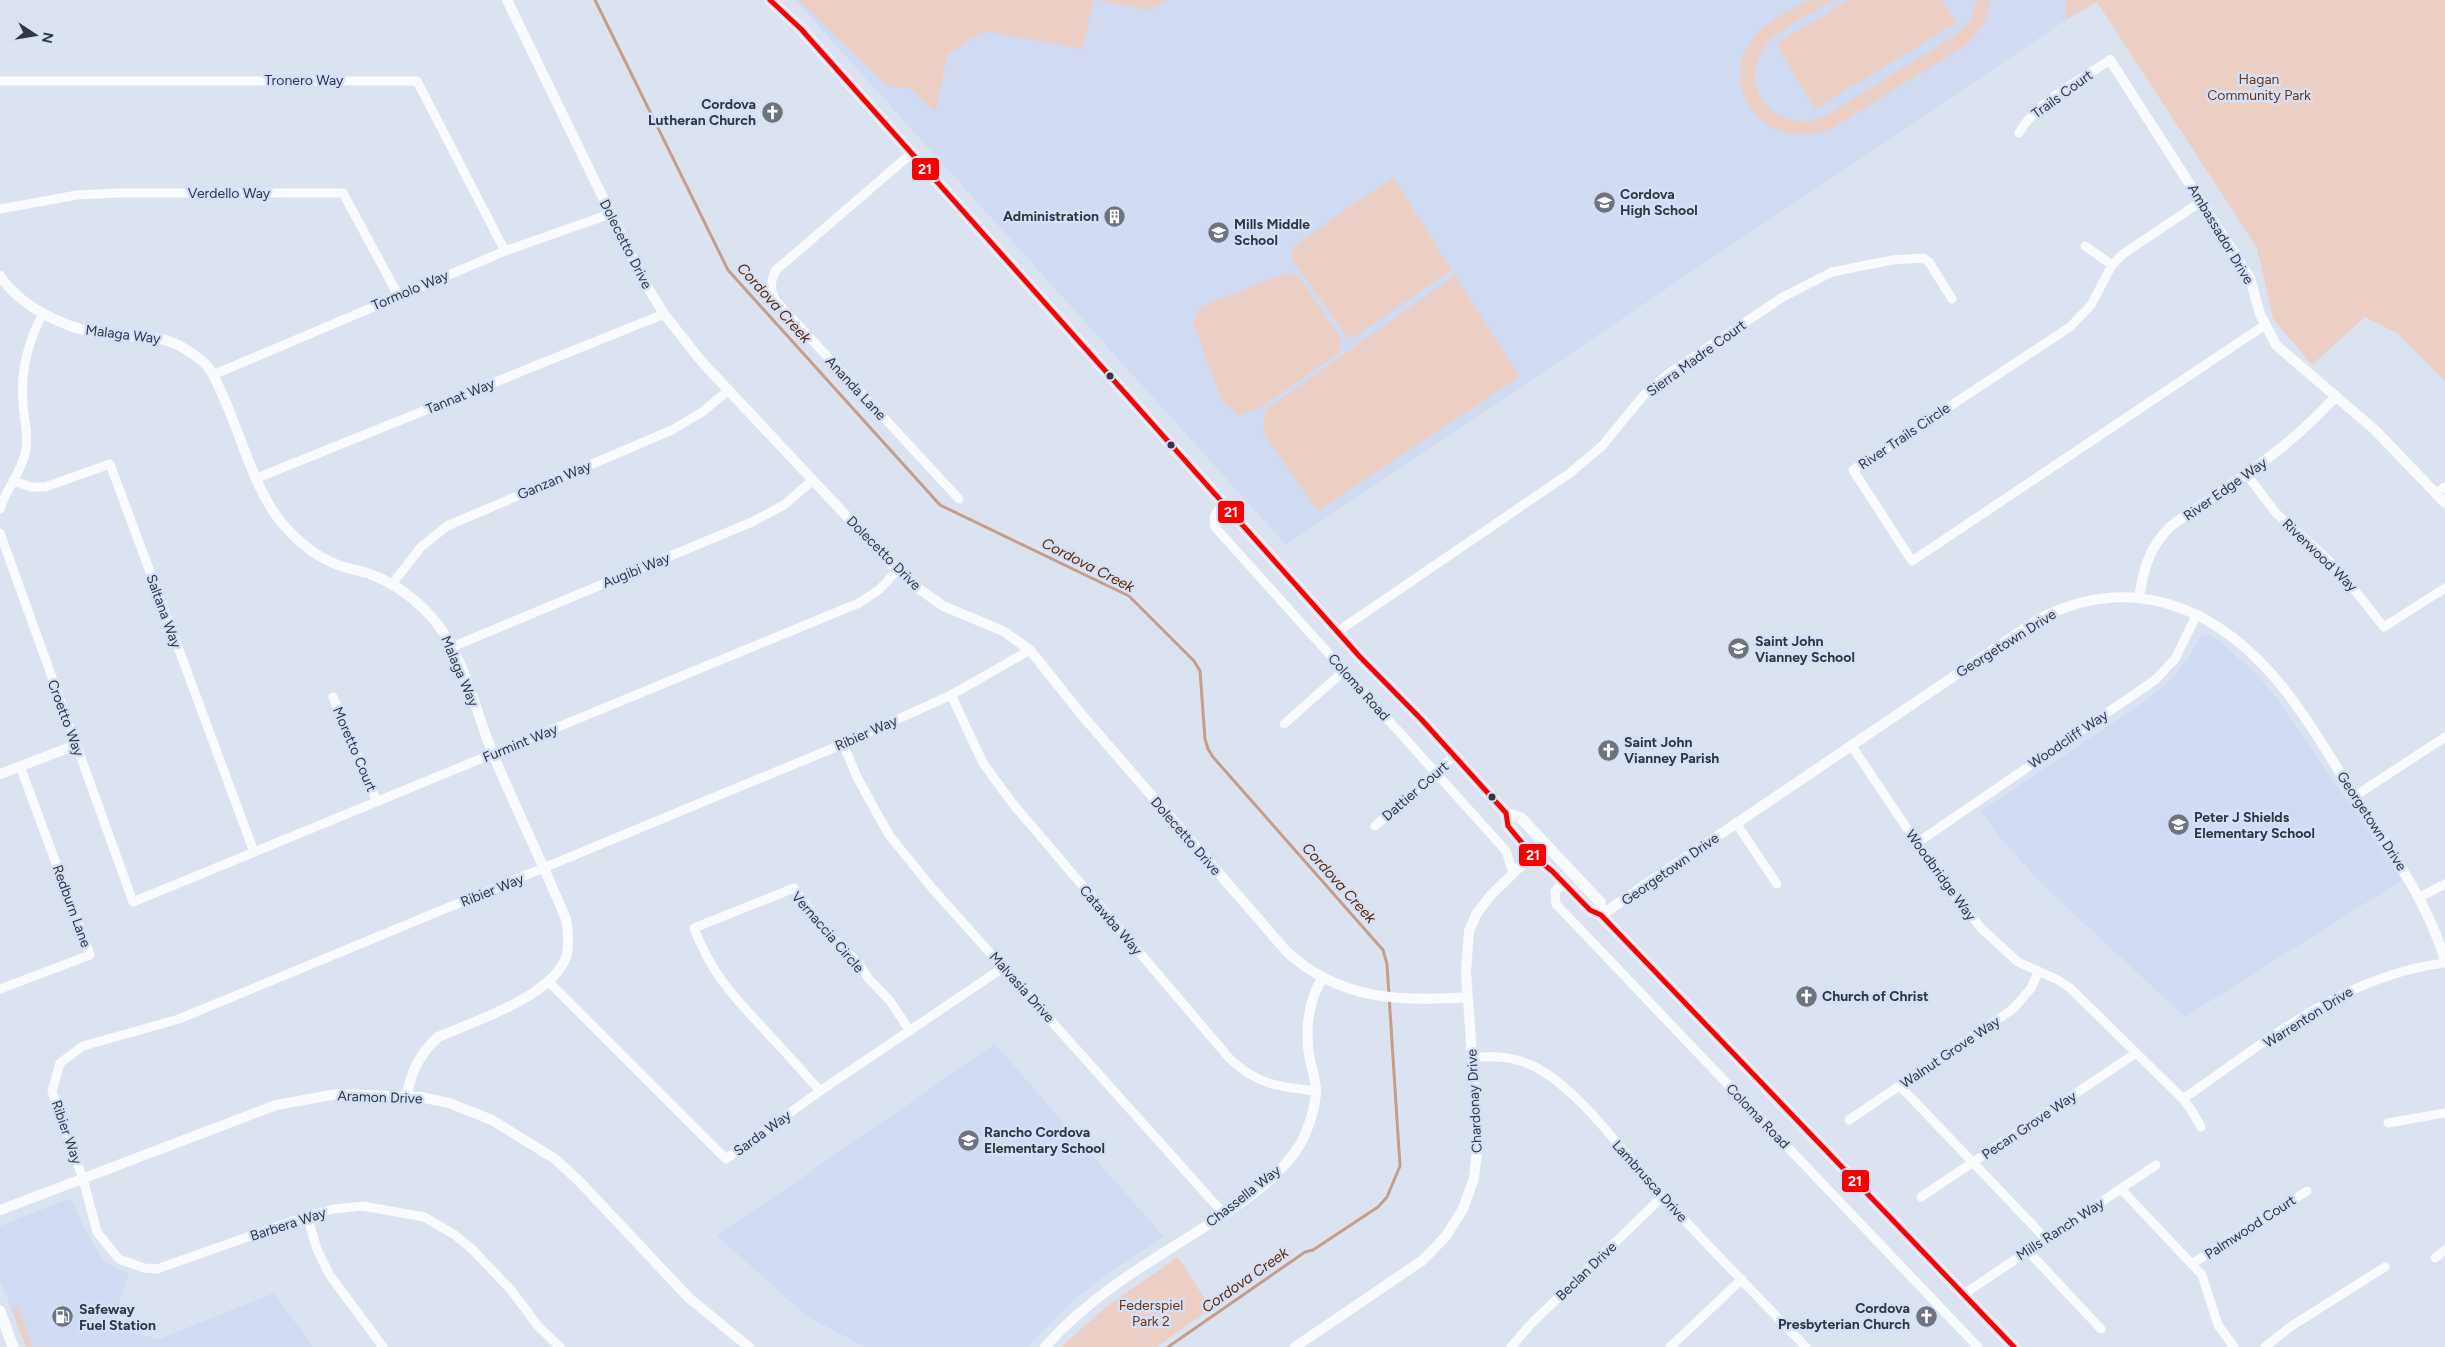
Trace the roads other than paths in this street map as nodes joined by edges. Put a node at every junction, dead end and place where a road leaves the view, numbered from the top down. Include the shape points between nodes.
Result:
1 (508, 0) edge
2 (770, 0) edge
3 (2110, 60) joint
4 (0, 81) edge
5 (2019, 133) dead end
6 (912, 153) junction
7 (2202, 202) junction
8 (0, 209) edge
9 (610, 214) junction
10 (2085, 246) dead end
11 (504, 251) junction
12 (2112, 265) junction
13 (0, 276) edge
14 (398, 295) junction
15 (1952, 299) dead end
16 (43, 312) junction
17 (664, 314) junction
18 (2265, 326) junction
19 (213, 375) junction
20 (729, 390) junction
21 (2336, 396) junction
22 (2247, 475) junction
23 (257, 478) junction
24 (813, 480) junction
25 (13, 481) junction
26 (2445, 487) edge
27 (2436, 493) junction
28 (958, 499) dead end
29 (1223, 503) junction
30 (2445, 504) edge
31 (0, 509) edge
32 (1, 539) edge
33 (897, 570) junction
34 (392, 584) junction
35 (2445, 588) edge
36 (2139, 597) junction
37 (2197, 614) junction
38 (1337, 632) junction
39 (452, 646) junction
40 (1030, 650) junction
41 (1344, 671) junction
42 (951, 695) junction
43 (334, 697) dead end
44 (1284, 724) dead end
45 (2445, 738) edge
46 (843, 744) junction
47 (76, 745) junction
48 (1851, 745) junction
49 (493, 754) junction
50 (1454, 756) junction
51 (20, 766) junction
52 (1436, 772) junction
53 (0, 774) edge
54 (2356, 796) junction
55 (377, 802) junction
56 (1506, 812) junction
57 (1524, 821) junction
58 (1736, 823) junction
59 (1375, 826) dead end
60 (1917, 843) junction
61 (254, 852) junction
62 (1532, 855) junction
63 (545, 868) junction
64 (1512, 872) junction
65 (1564, 883) junction
66 (1777, 884) dead end
67 (2445, 884) edge
68 (2420, 897) junction
69 (133, 902) joint
70 (1601, 915) junction
71 (2445, 962) edge
72 (1004, 967) junction
73 (2038, 973) junction
74 (1322, 978) junction
75 (548, 982) junction
76 (0, 989) edge
77 (1468, 997) junction
78 (910, 1030) junction
79 (2136, 1054) junction
80 (1473, 1058) junction
81 (1900, 1086) junction
82 (820, 1091) junction
83 (1316, 1091) junction
84 (407, 1095) junction
85 (2183, 1099) junction
86 (2445, 1113) edge
87 (1849, 1120) dead end
88 (2388, 1123) dead end
89 (2201, 1127) dead end
90 (1972, 1162) junction
91 (2156, 1165) dead end
92 (83, 1179) junction
93 (2121, 1189) junction
94 (2307, 1190) dead end
95 (1663, 1196) junction
96 (1921, 1196) dead end
97 (0, 1210) edge
98 (1224, 1214) junction
99 (307, 1216) junction
100 (2045, 1238) junction
101 (2027, 1250) junction
102 (2445, 1250) edge
103 (2435, 1258) dead end
104 (2193, 1263) junction
105 (2385, 1267) dead end
106 (1742, 1279) junction
107 (1964, 1294) junction
108 (0, 1311) edge
109 (2101, 1329) dead end
110 (13, 1347) edge
111 (383, 1347) edge
112 (560, 1347) edge
113 (749, 1347) edge
114 (1045, 1347) edge
115 (1295, 1347) edge
116 (1511, 1347) edge
117 (1670, 1347) edge
118 (1806, 1347) edge
119 (1978, 1347) edge
120 (2014, 1347) edge
121 (2234, 1347) edge
122 (2265, 1347) edge

1 - 9 street, Dolecetto Drive
2 - 6 main road, Coloma Road via 801,29
3 - 5 street, Trails Court via 2039,107
3 - 7 street, Ambassador Drive
4 - 11 street, Tronero Way via 417,80
6 - 28 street, Ananda Lane via 776,270 771,284 772,293
6 - 29 main road, Coloma Road
7 - 12 street, River Trails Circle
7 - 18 street, Ambassador Drive via 2250,278
8 - 14 street, Verdello Way via 117,193 343,193
9 - 11 street, Tormolo Way
9 - 17 street, Dolecetto Drive
10 - 12 street
11 - 14 street, Tormolo Way
12 - 18 street, River Trails Circle via 2091,305 2070,326 1853,470 1912,561
13 - 16 street, Malaga Way via 18,296
14 - 19 street, Tormolo Way
15 - 38 street, Sierra Madre Court via 1929,262 1923,258 1892,260 1832,272 1783,297 1668,374 1643,396 1602,446 1570,473
16 - 19 street, Malaga Way via 83,330 120,336 153,336 173,341 205,363
16 - 25 street via 34,329 24,366 22,389 27,436 22,463
17 - 20 street, Dolecetto Drive via 686,344
17 - 23 street, Tannat Way
18 - 21 street, Ambassador Drive via 2283,353
19 - 23 street, Malaga Way
20 - 24 street, Dolecetto Drive
20 - 34 street, Ganzan Way via 672,430 447,526 421,547
21 - 22 street, River Edge Way via 2285,445
21 - 27 street, Ambassador Drive via 2375,430
22 - 35 street, Riverwood Way via 2276,513 2336,567 2384,627
22 - 36 street, River Edge Way via 2161,536 2147,559
23 - 34 street, Malaga Way via 265,500 287,530 307,548 330,561
24 - 33 street, Dolecetto Drive
24 - 39 street, Augibi Way via 784,505 752,522
25 - 31 street
25 - 61 street, Saltana Way via 31,487 45,487 110,464
26 - 27 street
27 - 30 street, Ambassador Drive
29 - 38 main road, Coloma Road
29 - 41 street, Coloma Road via 1214,517 1215,527
32 - 47 street, Croetto Way
33 - 40 street, Dolecetto Drive via 944,606 1003,631
33 - 49 street, Furmint Way via 880,589 859,603
34 - 39 street, Malaga Way via 428,612
36 - 37 street, Georgetown Drive via 2173,604
36 - 48 street, Georgetown Drive via 2101,598 2052,612
37 - 54 street, Georgetown Drive via 2235,640 2285,689
37 - 60 street, Woodcliff Way via 2175,659 2154,680
38 - 50 main road, Coloma Road
39 - 49 street, Malaga Way
40 - 42 street, Ribier Way
40 - 74 street, Dolecetto Drive via 1081,714 1287,952
41 - 44 street
41 - 52 street, Coloma Road
42 - 46 street, Ribier Way
42 - 83 street, Catawba Way via 983,763 1012,804 1230,1059 1254,1078 1269,1084
43 - 55 street, Moretto Court
45 - 54 street
46 - 63 street, Ribier Way
46 - 72 street, Malvasia Drive via 857,777 889,834 932,888
47 - 51 street
47 - 69 street, Croetto Way
48 - 58 street, Georgetown Drive
48 - 60 street, Woodbridge Way
49 - 55 street, Furmint Way
49 - 63 street, Malaga Way
50 - 52 street, Dattier Court
50 - 56 main road, Coloma Road
51 - 53 street
51 - 76 street, Redburn Lane via 90,955
52 - 59 street, Dattier Court
52 - 64 street, Coloma Road via 1506,851
54 - 68 street, Georgetown Drive
55 - 61 street, Furmint Way
56 - 57 main road, Coloma Road
56 - 62 main road, Coloma Road via 1508,826
57 - 62 main road via 1533,842
57 - 70 main road, Coloma Road via 1600,902
58 - 66 street
58 - 70 street, Georgetown Drive
60 - 73 street, Woodbridge Way via 1943,882 1982,929 2018,962
61 - 69 street, Furmint Way
62 - 64 street, Chardonay Drive
62 - 65 main road, Coloma Road
63 - 75 street, Malaga Way via 568,929 566,957
63 - 92 street, Ribier Way via 179,1019 83,1046 60,1064 52,1091
64 - 77 street, Chardonay Drive via 1472,921 1465,958
65 - 70 main road, Coloma Road via 1590,910
65 - 119 street, Coloma Road via 1554,892 1556,904
67 - 68 street
68 - 71 street, Georgetown Drive
70 - 107 main road, Coloma Road
71 - 85 street, Warrenton Drive via 2385,975 2330,1000
72 - 78 street, Sarda Way
72 - 98 street, Malvasia Drive
73 - 79 street, Woodbridge Way via 2064,984
73 - 81 street, Walnut Grove Way via 2014,1009
74 - 77 street, Dolecetto Drive via 1342,988 1387,996
74 - 83 street, Chassella Way via 1311,1000 1309,1021 1309,1054
75 - 82 street, Sarda Way via 726,1159
75 - 84 street, Malaga Way via 513,1004 438,1037 414,1067
77 - 80 street, Chardonay Drive
78 - 82 street, Sarda Way
78 - 82 street, Vernaccia Circle via 859,964 823,929 794,888 694,928 718,977
79 - 85 street, Woodbridge Way
79 - 90 street, Pecan Grove Way
80 - 95 street, Lambrusca Drive via 1522,1060 1553,1078 1572,1094
80 - 115 street, Chardonay Drive via 1477,1161 1470,1194 1456,1222 1423,1260
81 - 87 street, Walnut Grove Way
81 - 90 street
83 - 98 street, Chassella Way via 1308,1125 1293,1155 1263,1184
84 - 92 street, Aramon Drive via 337,1094 276,1105
84 - 113 street, Aramon Drive via 449,1103 492,1120 555,1159 689,1298
85 - 89 street, Woodbridge Way
86 - 88 street
90 - 96 street, Pecan Grove Way
90 - 100 street
91 - 93 street, Mills Ranch Way
92 - 97 street, Aramon Drive
92 - 99 street, Barbera Way via 97,1232 119,1259 144,1268 157,1269
93 - 100 street, Mills Ranch Way
93 - 104 street
94 - 104 street, Palmwood Court
95 - 106 street, Lambrusca Drive
95 - 116 street, Beclan Drive
98 - 114 street, Chassella Way via 1112,1288 1079,1313
99 - 111 street via 329,1274
99 - 112 street, Barbera Way via 363,1206 424,1217 472,1249
100 - 101 street, Mills Ranch Way
101 - 107 street, Mills Ranch Way
101 - 109 street
102 - 103 street
104 - 121 street via 2206,1282 2218,1325
105 - 122 street via 2290,1327
106 - 117 street
106 - 118 street, Lambrusca Drive
107 - 120 main road, Coloma Road
108 - 110 main road

